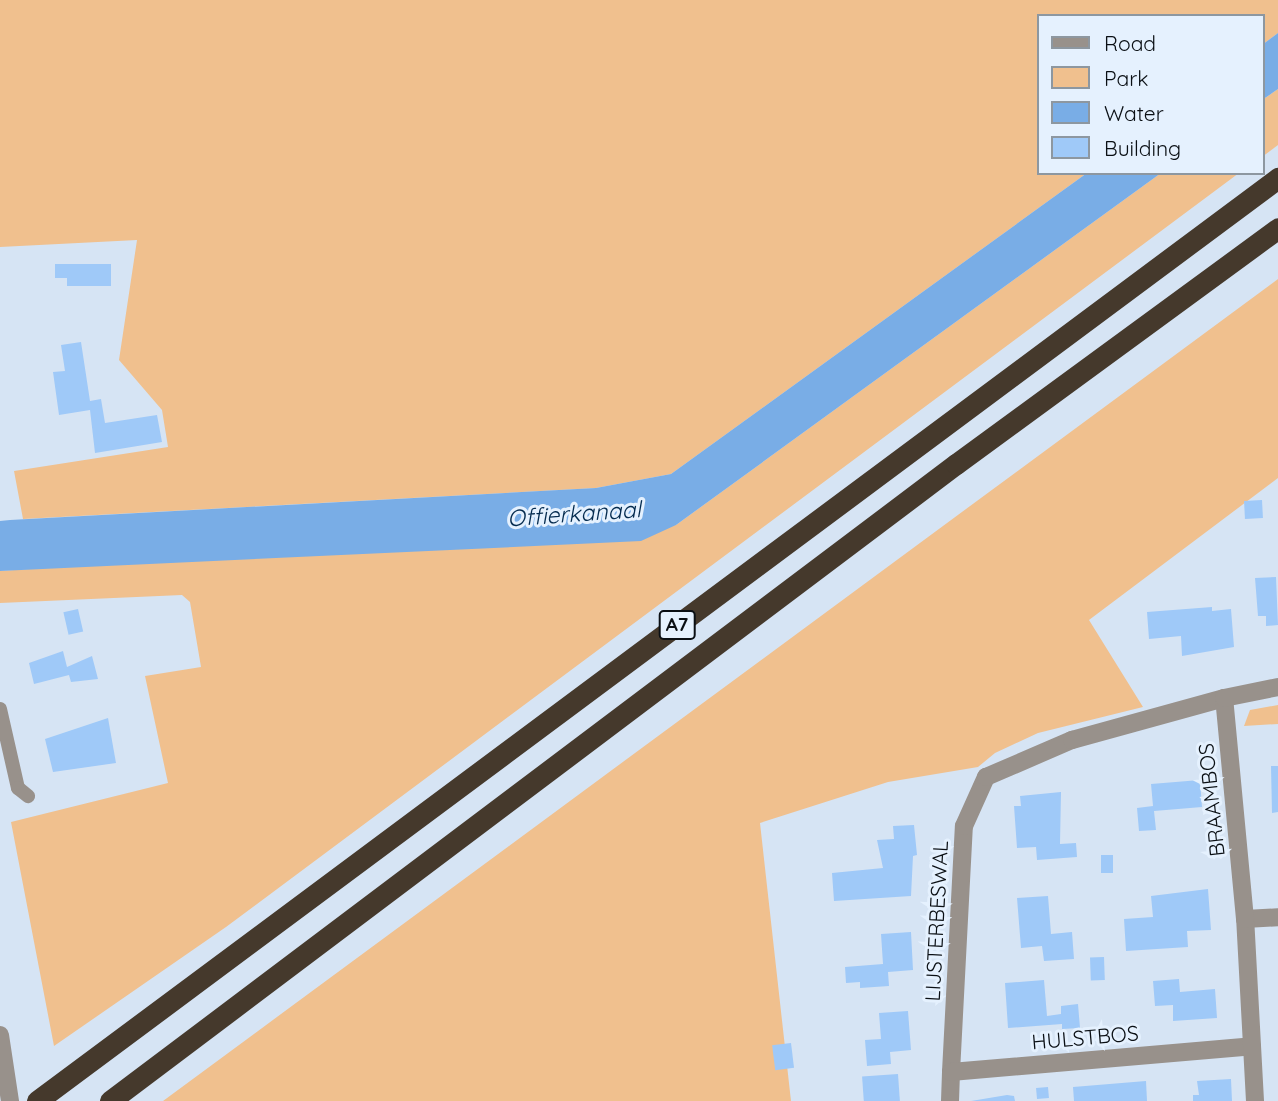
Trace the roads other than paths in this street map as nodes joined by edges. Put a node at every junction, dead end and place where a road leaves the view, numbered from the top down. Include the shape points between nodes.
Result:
1 (1278, 178) edge
2 (1278, 228) edge
3 (1278, 687) edge
4 (1224, 698) junction
5 (0, 709) edge
6 (28, 796) dead end
7 (1278, 917) edge
8 (1245, 919) junction
9 (0, 1035) edge
10 (1252, 1046) junction
11 (951, 1072) junction
12 (10, 1101) edge
13 (37, 1101) edge
14 (110, 1101) edge
15 (950, 1101) edge
16 (1255, 1101) edge

1 - 13 highway, A7
2 - 14 highway, A7 via 956,464
3 - 4 street
4 - 8 street, BRAAMBOS
4 - 11 street, LIJSTERBESWAL via 1072,740 986,777 964,826
5 - 6 lane via 18,788
7 - 8 street
8 - 10 street
9 - 12 street
10 - 11 street, HULSTBOS
10 - 16 street
11 - 15 street

